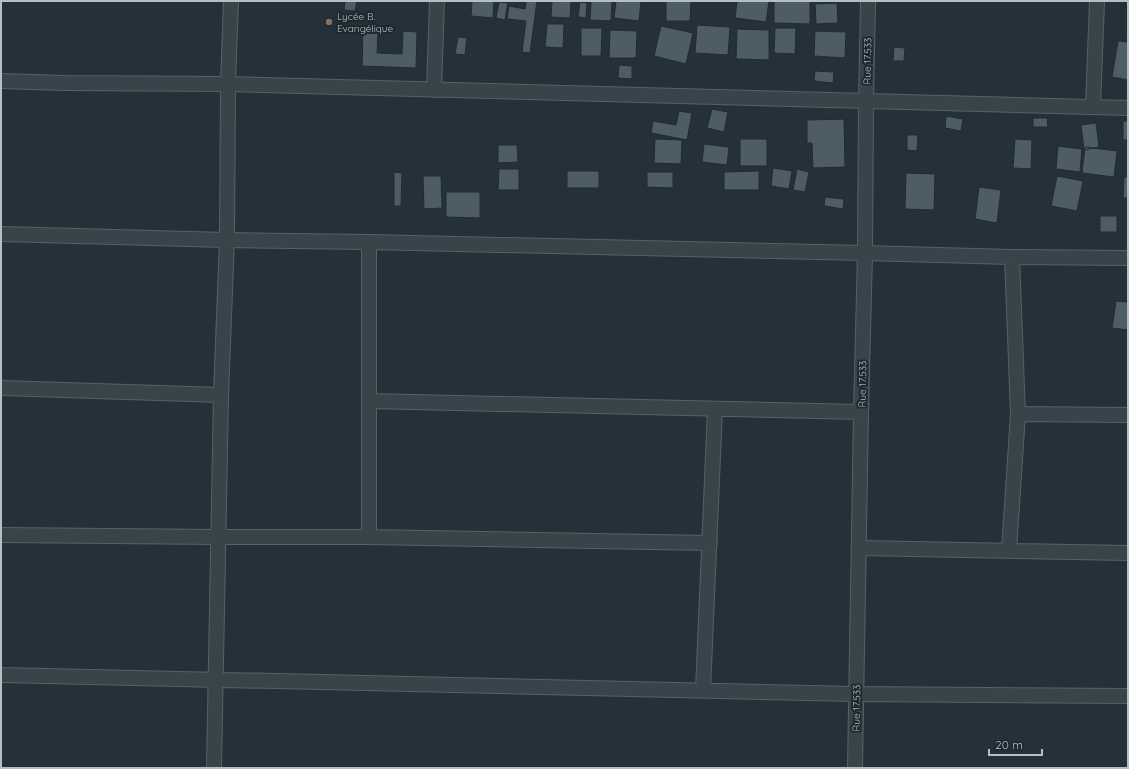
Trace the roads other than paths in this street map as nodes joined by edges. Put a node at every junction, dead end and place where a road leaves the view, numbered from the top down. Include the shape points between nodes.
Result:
1 (231, 1) edge
2 (437, 1) edge
3 (868, 1) edge
4 (1097, 1) edge
5 (1, 81) edge
6 (228, 84) junction
7 (434, 90) junction
8 (866, 102) junction
9 (1093, 107) junction
10 (1128, 108) edge
11 (1, 234) edge
12 (227, 240) junction
13 (369, 242) junction
14 (865, 253) junction
15 (1012, 258) junction
16 (1128, 258) edge
17 (1, 388) edge
18 (221, 395) junction
19 (369, 401) junction
20 (715, 408) junction
21 (861, 412) junction
22 (1018, 414) junction
23 (1128, 415) edge
24 (1, 535) edge
25 (219, 537) junction
26 (369, 537) junction
27 (710, 543) junction
28 (859, 548) junction
29 (1009, 550) junction
30 (1128, 553) edge
31 (1, 675) edge
32 (216, 679) junction
33 (703, 690) junction
34 (856, 694) junction
35 (1128, 696) edge
36 (214, 768) edge
37 (855, 768) edge

1 - 6 street
2 - 7 street
3 - 8 street, Rue 17.533
4 - 9 street
5 - 6 street
6 - 7 street
6 - 12 street
7 - 8 street
8 - 9 street
8 - 14 street, Rue 17.533
9 - 10 street
11 - 12 street
12 - 13 street
12 - 18 street
13 - 14 street
13 - 19 street
14 - 15 street
14 - 21 street, Rue 17.533
15 - 16 street
15 - 22 street
17 - 18 street
18 - 25 street
19 - 20 street
19 - 26 street
20 - 21 street
20 - 27 street
21 - 28 street, Rue 17.533
22 - 23 street
22 - 29 street
24 - 25 street
25 - 26 street
25 - 32 street
26 - 27 street
27 - 33 street
28 - 29 street
28 - 34 street, Rue 17.533
29 - 30 street
31 - 32 street
32 - 33 street
32 - 36 street
33 - 34 street
34 - 35 street
34 - 37 street, Rue 17.533

